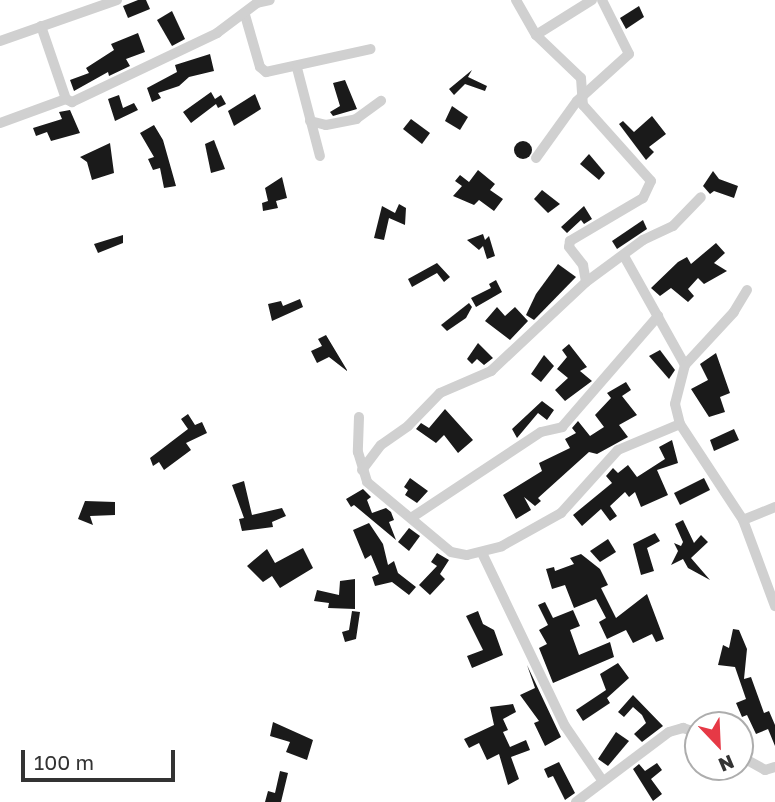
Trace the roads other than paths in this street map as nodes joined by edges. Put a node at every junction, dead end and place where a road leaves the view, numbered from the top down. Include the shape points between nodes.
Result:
1 (117, 0) edge
2 (270, 0) edge
3 (516, 0) edge
4 (592, 0) edge
5 (602, 0) edge
6 (245, 15) junction
7 (41, 26) junction
8 (536, 34) junction
9 (0, 41) edge
10 (371, 49) dead end
11 (297, 68) junction
12 (582, 96) junction
13 (66, 99) junction
14 (382, 101) dead end
15 (310, 121) junction
16 (0, 123) edge
17 (320, 156) dead end
18 (536, 158) dead end
19 (701, 197) dead end
20 (624, 256) junction
21 (586, 282) junction
22 (747, 290) dead end
23 (658, 316) junction
24 (685, 365) junction
25 (359, 417) dead end
26 (680, 424) junction
27 (362, 470) junction
28 (775, 507) edge
29 (411, 517) junction
30 (743, 520) junction
31 (482, 553) junction
32 (775, 606) edge
33 (684, 730) edge
34 (754, 764) edge
35 (775, 767) edge
36 (602, 780) junction
37 (576, 802) edge

1 - 7 street
2 - 6 street via 257,3
3 - 8 street
4 - 8 street
5 - 12 street via 629,54
6 - 11 street via 263,70
6 - 13 street via 123,79 72,102
7 - 9 street
7 - 13 street
8 - 12 street via 581,78
10 - 11 street
11 - 15 street
12 - 18 street
12 - 21 street via 585,108 652,181 643,198 570,241
13 - 16 street
14 - 15 street via 356,119 326,125
15 - 17 street
19 - 20 street via 679,222
20 - 21 street
20 - 23 street
21 - 27 street via 491,371 440,393 408,426 381,444
22 - 24 street via 734,312
23 - 24 street
23 - 29 street via 562,427 541,432
24 - 26 street via 676,389
25 - 27 street
26 - 30 street
26 - 31 street via 629,442 601,464 561,513
27 - 29 street via 371,487
28 - 30 street
29 - 31 street via 450,552
30 - 32 street
31 - 36 street via 565,726
33 - 36 street via 676,729
34 - 35 street via 765,770
36 - 37 street

